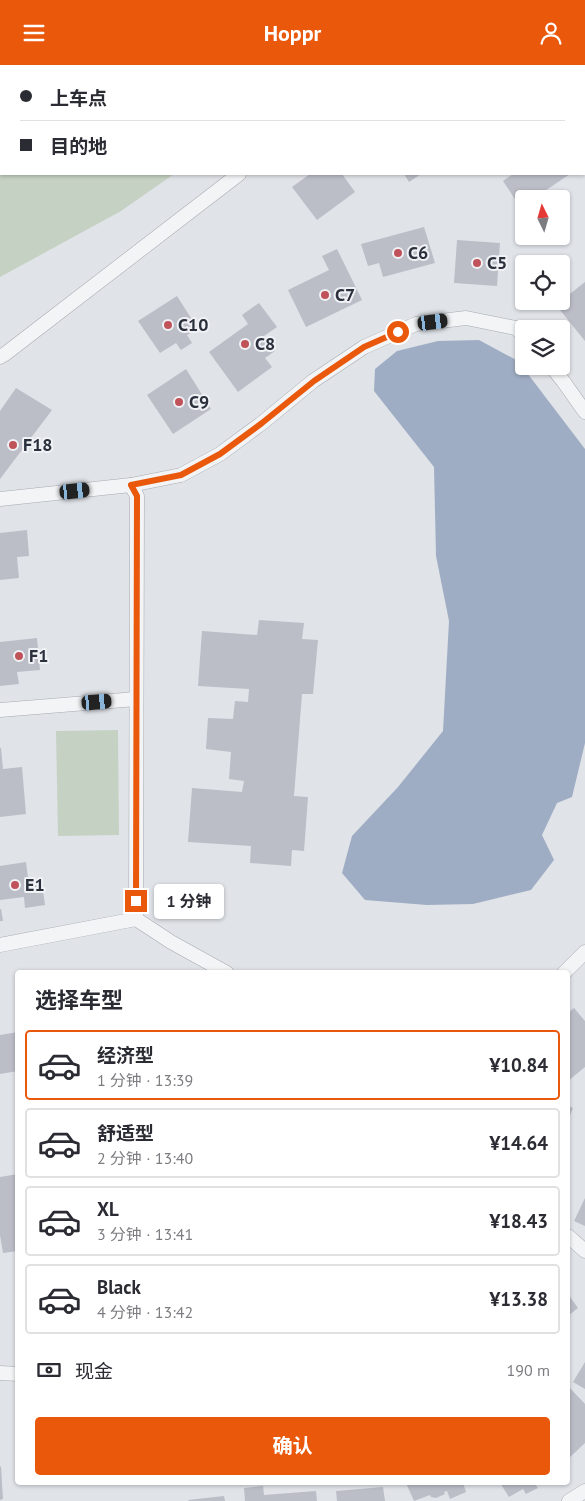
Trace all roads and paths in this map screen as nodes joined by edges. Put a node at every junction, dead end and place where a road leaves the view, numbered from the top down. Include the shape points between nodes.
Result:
1 (238, 175) edge
2 (515, 328) edge
3 (0, 357) edge
4 (558, 375) edge
5 (585, 412) edge
6 (131, 485) junction
7 (0, 499) edge
8 (136, 699) junction
9 (0, 710) edge
10 (136, 919) junction
11 (0, 945) edge
12 (585, 952) edge
13 (222, 970) edge
14 (567, 970) edge
15 (570, 1238) edge
16 (585, 1251) edge
17 (0, 1373) edge
18 (15, 1374) edge
19 (585, 1491) edge
20 (569, 1501) edge

1 - 3 lane
2 - 6 lane via 466,318 416,324 364,347 314,381 220,454 181,475
4 - 5 lane
6 - 7 lane
6 - 8 lane via 137,496
8 - 9 lane
8 - 10 lane
10 - 11 lane
10 - 13 lane
12 - 14 lane
15 - 16 lane
17 - 18 lane
19 - 20 lane

